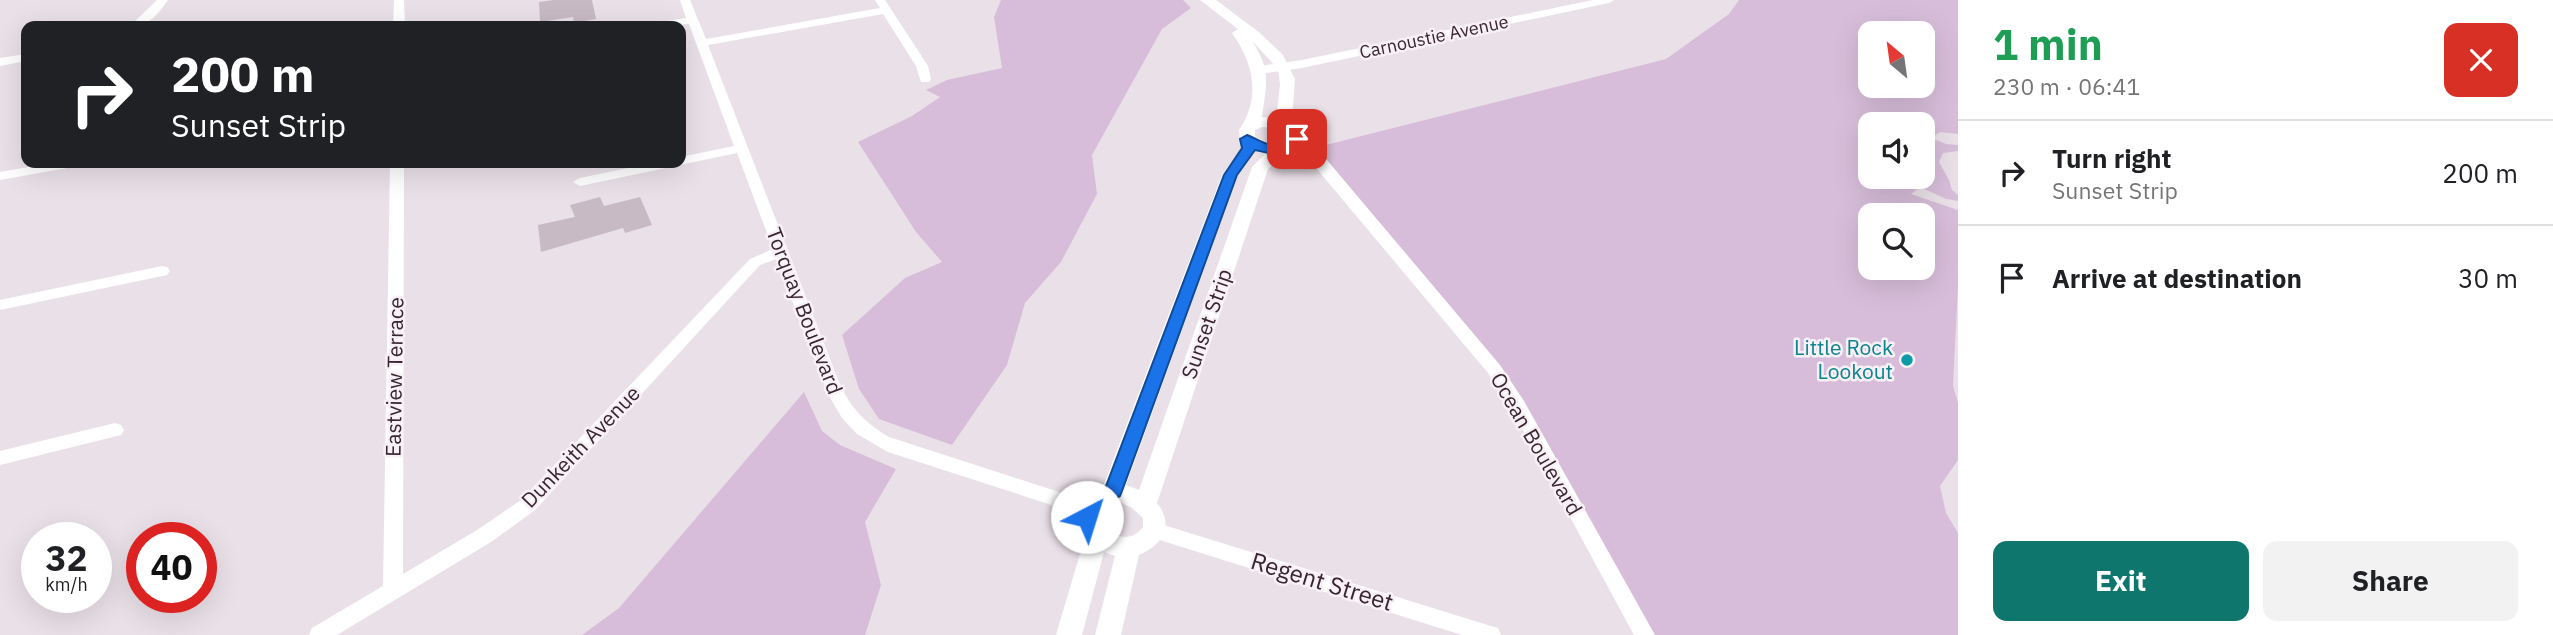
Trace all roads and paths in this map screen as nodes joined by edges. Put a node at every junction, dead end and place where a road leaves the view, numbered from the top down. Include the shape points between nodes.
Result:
1 (163, 0) edge
2 (399, 0) edge
3 (685, 0) edge
4 (1206, 0) edge
5 (1609, 0) edge
6 (883, 5) edge
7 (693, 20) junction
8 (143, 21) edge
9 (399, 21) edge
10 (686, 21) edge
11 (702, 43) junction
12 (21, 59) edge
13 (0, 62) edge
14 (1285, 67) junction
15 (1259, 70) junction
16 (925, 79) dead end
17 (1251, 132) junction
18 (1287, 140) junction
19 (742, 148) junction
20 (686, 160) edge
21 (45, 168) edge
22 (397, 168) edge
23 (647, 168) edge
24 (0, 176) edge
25 (580, 182) dead end
26 (781, 251) junction
27 (162, 271) dead end
28 (0, 305) edge
29 (115, 430) dead end
30 (0, 458) edge
31 (1113, 491) junction
32 (1146, 503) junction
33 (1089, 509) junction
34 (1154, 530) junction
35 (1097, 537) junction
36 (1129, 548) junction
37 (393, 591) junction
38 (319, 635) edge
39 (1069, 635) edge
40 (1108, 635) edge
41 (1491, 635) edge
42 (1645, 635) edge

1 - 8 street
2 - 9 street
3 - 7 street, Torquay Boulevard
4 - 14 street
4 - 15 street via 1246,41
5 - 14 street, Carnoustie Avenue
6 - 11 street
6 - 16 street via 922,66
7 - 10 street
7 - 11 street, Torquay Boulevard
11 - 19 street, Torquay Boulevard
12 - 13 street
14 - 15 street, Carnoustie Avenue
14 - 18 street via 1288,78 1282,116
15 - 17 street, Sunset Strip via 1260,92
17 - 18 street via 1267,122
17 - 18 street via 1258,147
17 - 31 street, Sunset Strip via 1249,148 1230,175
18 - 32 street, Sunset Strip via 1260,167
18 - 42 street, Ocean Boulevard via 1326,170 1494,369
19 - 20 street
19 - 26 street, Torquay Boulevard
21 - 24 street
22 - 37 street, Eastview Terrace
23 - 25 street
26 - 33 street, Torquay Boulevard via 840,404 860,429 915,455
26 - 37 street, Dunkeith Avenue via 755,262 528,505
27 - 28 street
29 - 30 street
31 - 32 street
31 - 33 street via 1101,495
32 - 34 street
33 - 35 street via 1087,517
34 - 36 street via 1148,539
34 - 41 street, Regent Street
35 - 36 street
35 - 39 street
36 - 40 street
37 - 38 street, Dunkeith Avenue

